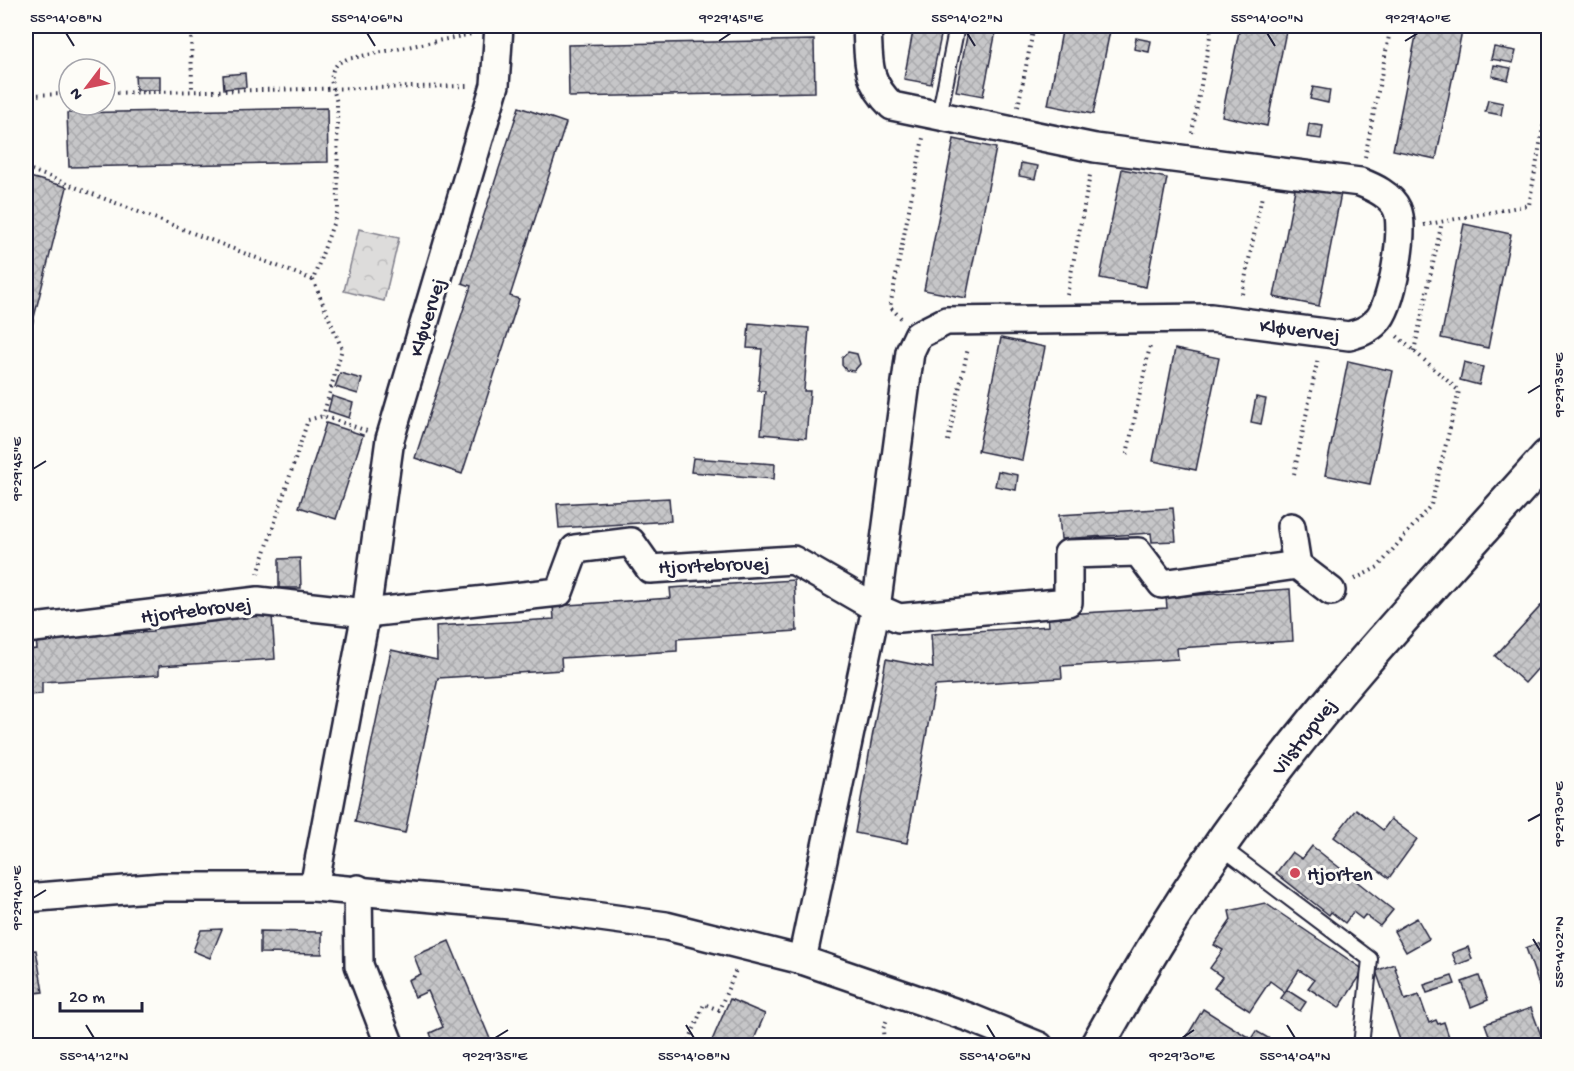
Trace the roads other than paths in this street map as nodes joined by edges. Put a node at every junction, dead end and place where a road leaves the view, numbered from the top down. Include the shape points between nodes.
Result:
1 (867, 26) edge
2 (957, 26) edge
3 (499, 27) edge
4 (933, 115) junction
5 (1548, 456) edge
6 (1291, 527) dead end
7 (1297, 565) junction
8 (1331, 591) road end
9 (876, 608) junction
10 (366, 613) junction
11 (26, 629) edge
12 (1220, 846) junction
13 (314, 887) junction
14 (358, 889) junction
15 (26, 898) edge
16 (802, 960) junction
17 (390, 1046) edge
18 (1039, 1046) edge
19 (1097, 1046) edge
20 (1361, 1046) edge

1 - 4 street via 870,76 878,93 892,106
2 - 4 lane
3 - 10 street, Kløvervej via 495,85 390,439
4 - 9 street, Kløvervej via 1095,148 1360,182 1375,188 1397,209 1400,230 1389,300 1379,320 1365,331 1348,336 1212,318 946,321 918,335 910,352
5 - 12 street, Vilstrupvej via 1343,686
6 - 7 street
7 - 8 street
7 - 9 street, Hjortebrovej via 1162,584 1138,552 1068,554 1068,602 899,618
9 - 10 street, Hjortebrovej via 793,560 650,569 631,542 575,549 560,592
9 - 16 street
10 - 11 street, Hjortebrovej via 258,601
10 - 13 street
12 - 19 street, Vilstrupvej via 1160,933
12 - 20 lane via 1370,959
13 - 14 street
13 - 15 street via 162,887
14 - 16 street via 666,926
14 - 17 street via 359,966
16 - 18 street via 968,1017

